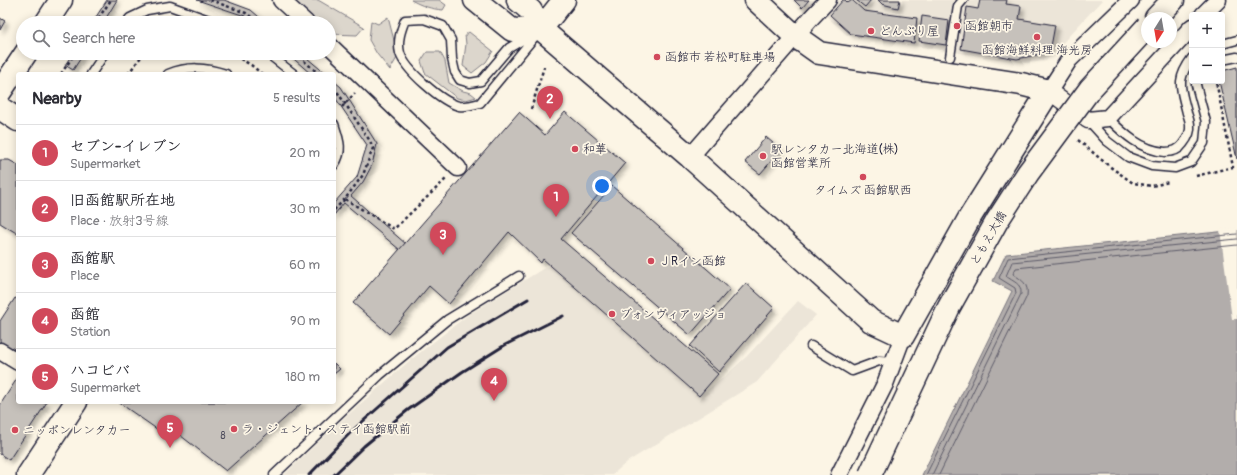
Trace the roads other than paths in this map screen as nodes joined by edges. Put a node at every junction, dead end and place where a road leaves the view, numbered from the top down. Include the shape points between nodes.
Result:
1 (61, 0) edge
2 (281, 0) edge
3 (476, 0) edge
4 (518, 0) edge
5 (564, 0) edge
6 (756, 0) edge
7 (828, 0) edge
8 (963, 0) edge
9 (1131, 0) edge
10 (1173, 0) edge
11 (1218, 0) edge
12 (1162, 12) edge
13 (1206, 12) edge
14 (51, 16) edge
15 (134, 16) edge
16 (198, 16) edge
17 (298, 16) edge
18 (541, 29) junction
19 (1189, 30) edge
20 (1141, 34) edge
21 (795, 36) junction
22 (1237, 40) edge
23 (1225, 43) edge
24 (336, 52) edge
25 (950, 57) dead end
26 (1237, 57) edge
27 (1225, 59) edge
28 (21, 60) edge
29 (100, 60) edge
30 (276, 60) edge
31 (1189, 62) edge
32 (92, 72) edge
33 (174, 72) edge
34 (219, 72) edge
35 (291, 72) edge
36 (1196, 84) edge
37 (1049, 91) junction
38 (0, 92) edge
39 (0, 108) edge
40 (1108, 118) junction
41 (16, 119) edge
42 (1088, 120) junction
43 (336, 130) edge
44 (690, 157) junction
45 (336, 160) edge
46 (458, 168) road end
47 (519, 276) dead end
48 (903, 336) junction
49 (811, 346) dead end
50 (0, 351) edge
51 (16, 361) edge
52 (893, 362) junction
53 (75, 404) edge
54 (28, 475) edge
55 (274, 475) edge
56 (839, 475) edge
57 (870, 475) edge

1 - 14 main road
2 - 17 street
3 - 18 main road via 512,30
4 - 18 main road via 531,11
5 - 18 main road
6 - 21 main road
7 - 21 street
8 - 25 lane via 958,6
9 - 37 street via 1069,60
10 - 12 main road
11 - 13 street
15 - 16 lane via 147,10 170,6
18 - 18 lane via 480,102 470,106 459,106 430,90 408,68 400,53 399,33 405,20 424,18 443,26 451,40 455,72 460,80 470,83 481,81 509,48
18 - 44 main road
19 - 40 street
20 - 57 main road, ともえ大橋, bridge via 1090,89 1028,173 997,221 949,307
21 - 37 main road via 820,53 1021,84
21 - 44 street
22 - 23 lane
24 - 46 street
26 - 27 lane
28 - 38 main road
29 - 32 lane
30 - 35 lane
31 - 40 lane via 1181,78 1181,89 1190,125 1188,138 1180,148 1170,152 1146,148
33 - 34 lane via 185,68
36 - 42 lane via 1206,122 1204,143 1190,162 1175,168 1152,166 1128,157
37 - 42 street
37 - 48 main road via 970,216
39 - 41 main road
40 - 42 street
43 - 45 lane via 340,143
44 - 48 main road via 871,321
47 - 55 lane via 447,320 380,375
48 - 52 street
49 - 52 lane via 852,371 879,361
50 - 51 street
52 - 56 street via 885,384
53 - 54 main road

